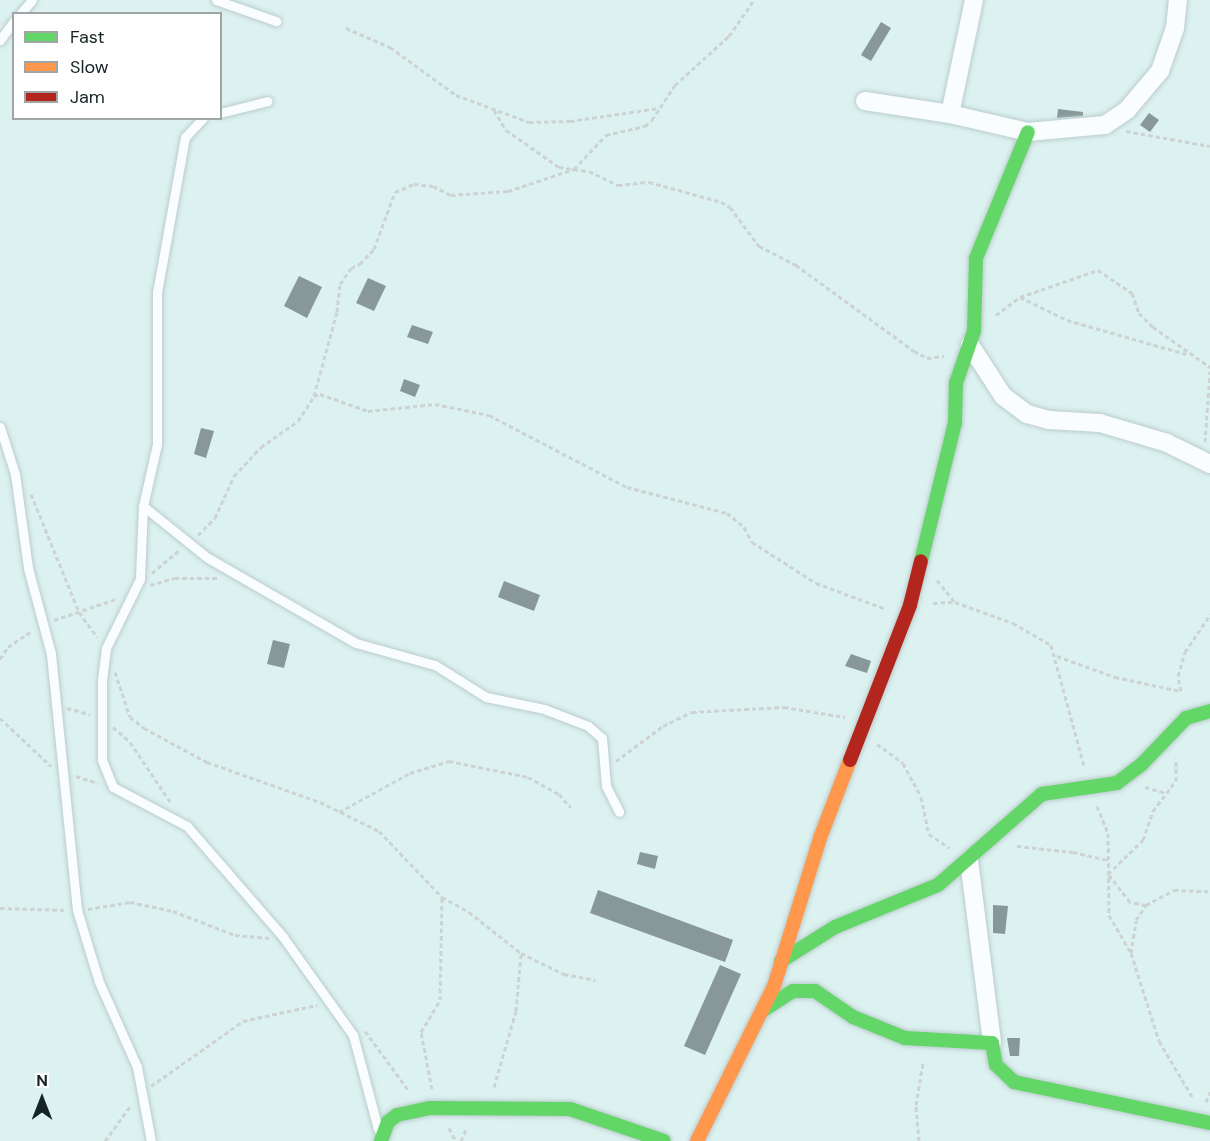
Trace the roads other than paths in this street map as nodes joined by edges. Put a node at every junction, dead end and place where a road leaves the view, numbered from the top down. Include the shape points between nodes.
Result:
1 (32, 0) edge
2 (216, 0) edge
3 (974, 0) edge
4 (1178, 0) edge
5 (22, 12) edge
6 (276, 21) dead end
7 (12, 24) edge
8 (0, 40) edge
9 (268, 101) dead end
10 (865, 101) dead end
11 (222, 112) edge
12 (950, 114) junction
13 (201, 120) edge
14 (1028, 132) junction
15 (970, 345) junction
16 (0, 427) edge
17 (1207, 461) edge
18 (143, 506) junction
19 (1210, 711) edge
20 (619, 812) dead end
21 (969, 861) junction
22 (781, 961) junction
23 (762, 1011) junction
24 (992, 1043) junction
25 (1209, 1122) edge
26 (380, 1139) edge
27 (151, 1141) edge
28 (664, 1141) edge
29 (697, 1141) edge

1 - 5 lane
2 - 6 lane
3 - 12 street
4 - 14 street via 1175,28 1160,71 1127,110 1105,125
7 - 8 lane
9 - 11 lane
10 - 12 street
12 - 14 street
13 - 18 lane via 185,137 157,293 159,421
14 - 15 street via 976,258 976,316
15 - 17 street via 1003,396 1027,414 1050,420 1100,423 1167,443
15 - 22 street via 956,383 955,423 921,563 820,838
16 - 27 lane via 15,474 28,568 44,624 57,705 77,910 99,982 131,1051
18 - 20 lane via 188,543 356,643 435,665 486,697 544,709 588,726 602,738 606,786
18 - 26 lane via 138,587 106,648 102,760 113,787 187,826 283,937 339,1013 353,1035
19 - 21 street via 1186,718 1125,778 1089,788 1042,794 1030,801
21 - 22 street via 938,885 835,927
21 - 24 street
22 - 23 street
23 - 24 street via 793,991 815,992 878,1030 926,1042
23 - 29 street
24 - 25 street via 996,1065 1014,1082
26 - 28 street via 397,1115 432,1108 587,1112

